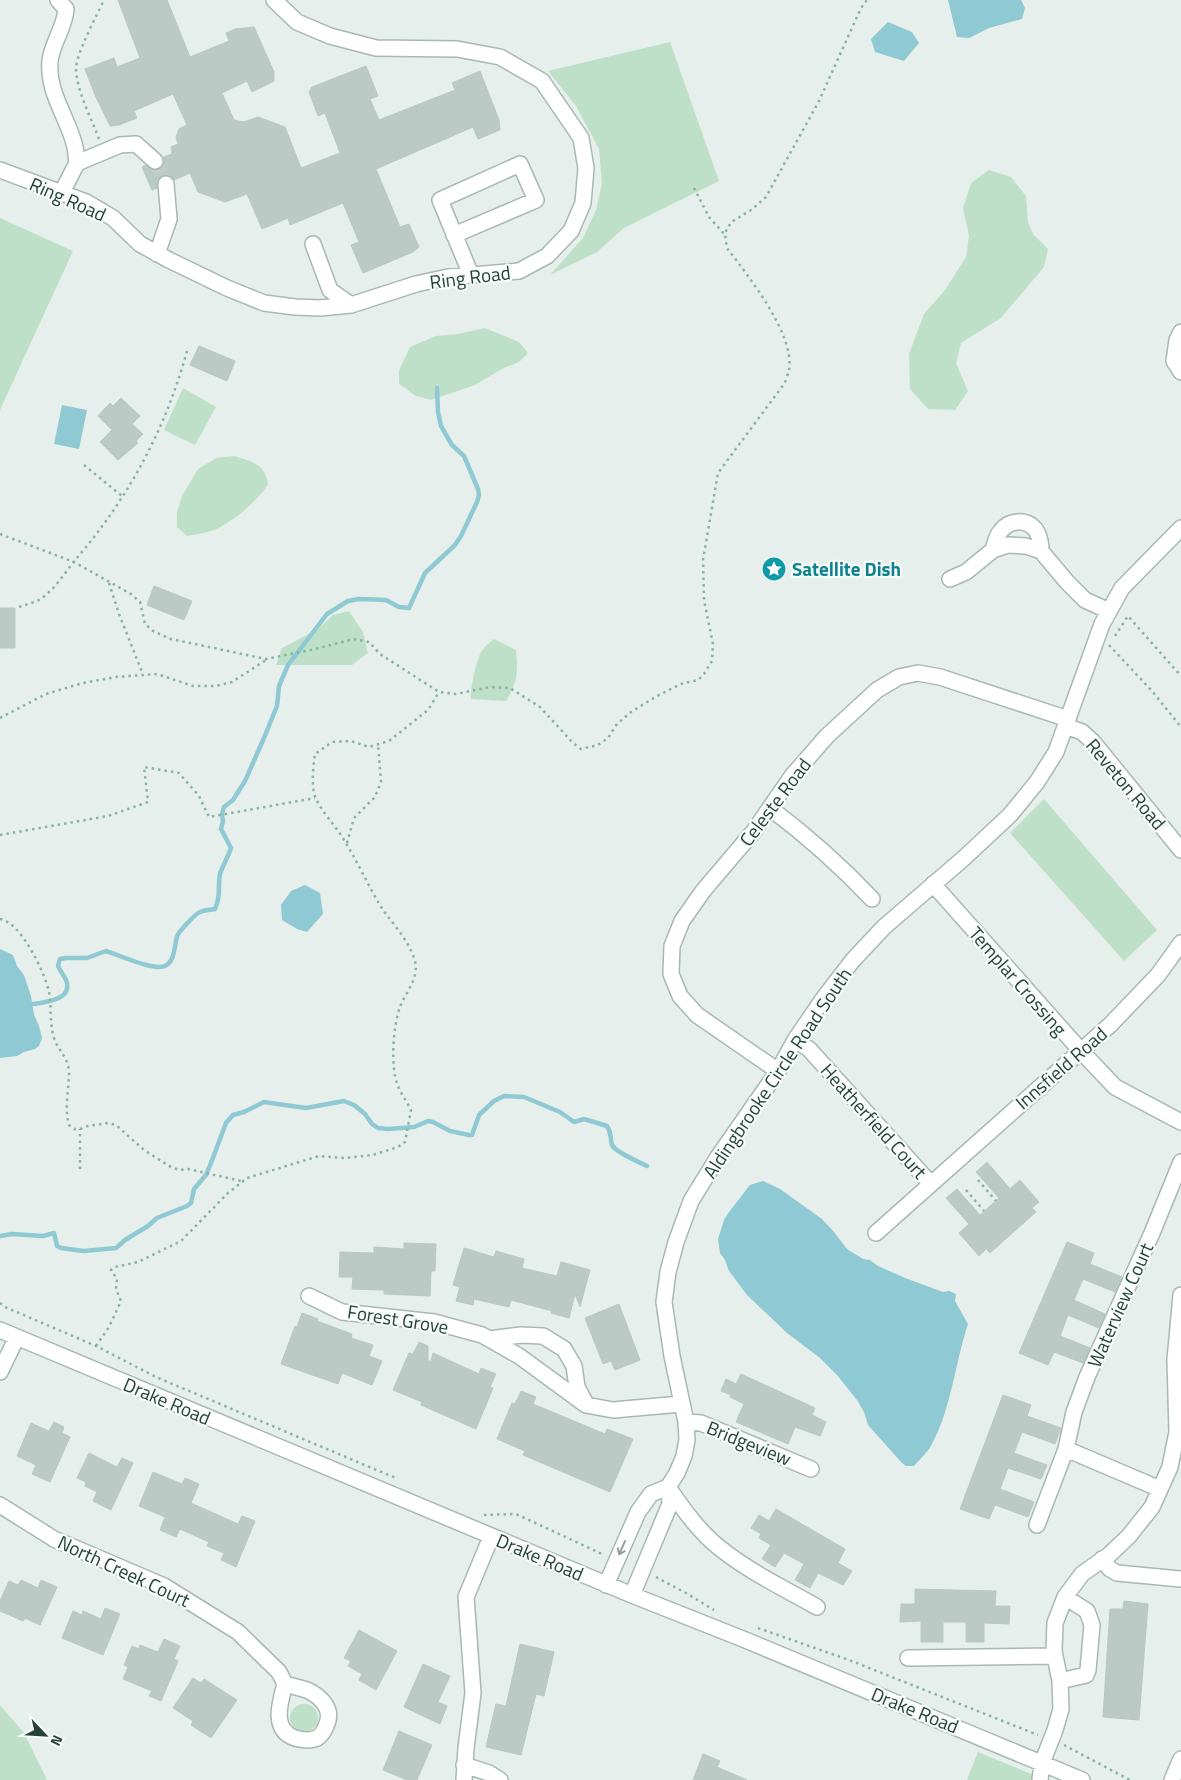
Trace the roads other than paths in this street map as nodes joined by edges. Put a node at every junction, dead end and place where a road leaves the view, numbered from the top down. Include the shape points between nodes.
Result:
1 (58, 0) edge
2 (274, 0) edge
3 (155, 161) tunnel mouth
4 (76, 162) junction
5 (0, 170) edge
6 (166, 184) tunnel mouth
7 (61, 194) junction
8 (454, 235) junction
9 (314, 244) dead end
10 (157, 254) junction
11 (471, 275) junction
12 (351, 305) junction
13 (1181, 332) edge
14 (1181, 372) edge
15 (1178, 537) edge
16 (993, 550) junction
17 (1041, 551) junction
18 (950, 579) dead end
19 (1109, 611) junction
20 (1067, 723) junction
21 (770, 808) junction
22 (1181, 850) edge
23 (933, 884) junction
24 (872, 899) dead end
25 (1181, 943) edge
26 (795, 1040) junction
27 (1081, 1051) junction
28 (778, 1071) junction
29 (1181, 1122) edge
30 (1181, 1162) edge
31 (930, 1183) junction
32 (876, 1233) dead end
33 (1181, 1294) edge
34 (309, 1296) dead end
35 (0, 1330) edge
36 (17, 1337) junction
37 (488, 1339) junction
38 (0, 1372) edge
39 (681, 1404) junction
40 (586, 1405) junction
41 (686, 1422) junction
42 (1066, 1449) junction
43 (811, 1469) dead end
44 (668, 1487) junction
45 (1160, 1489) junction
46 (0, 1505) edge
47 (1038, 1525) dead end
48 (491, 1537) junction
49 (1102, 1559) junction
50 (1181, 1579) edge
51 (606, 1585) junction
52 (632, 1596) junction
53 (1065, 1597) junction
54 (817, 1608) dead end
55 (1055, 1656) junction
56 (908, 1658) dead end
57 (1060, 1681) junction
58 (285, 1684) dead end
59 (1181, 1759) edge
60 (1042, 1763) junction
61 (464, 1772) edge
62 (500, 1780) edge
63 (1040, 1780) edge
64 (1082, 1780) edge
65 (1172, 1780) edge

1 - 4 street via 66,9 50,61 53,92 75,147
2 - 11 street, Ring Road via 297,22 330,36 376,48 457,49 500,58 542,81 581,138 586,168 583,203 571,231 547,256 519,271
3 - 4 street via 136,144 120,145
4 - 7 street
5 - 7 street, Ring Road
6 - 10 street via 170,219
7 - 10 street, Ring Road via 86,202 112,218 140,244
8 - 8 street via 440,200 520,164 536,200
8 - 11 street
9 - 12 street via 330,290
10 - 12 street, Ring Road via 264,303 320,308
11 - 12 street, Ring Road via 416,284
13 - 14 street via 1174,360
15 - 19 street, Aldingbrooke Circle Road South via 1122,588
16 - 17 street via 1008,545
16 - 17 street via 1000,532 1017,521 1027,523 1036,531
16 - 18 street via 966,572
17 - 19 street via 1085,600
19 - 20 street, Aldingbrooke Circle Road South
20 - 21 street, Celeste Road via 940,677 918,673 898,677 877,690 827,736 792,776
20 - 22 street, Reveton Road via 1093,742
20 - 23 street, Aldingbrooke Circle Road South via 1056,752 1010,815
21 - 24 street via 846,871
21 - 28 street, Celeste Road via 682,921 672,946 672,974 680,996 697,1015
23 - 26 street, Aldingbrooke Circle Road South via 884,926 853,960
23 - 27 street, Templar Crossing
25 - 27 street, Innsfield Road via 1158,975
26 - 28 street, Aldingbrooke Circle Road South
26 - 31 street, Heatherfield Court via 809,1049
27 - 29 street, Templar Crossing via 1115,1087
27 - 31 street, Innsfield Road
28 - 39 street, Aldingbrooke Circle Road South via 691,1201 676,1242 664,1302
30 - 42 street, Waterview Court via 1087,1377 1074,1412
31 - 32 street, Innsfield Road
33 - 45 street via 1175,1360 1177,1432 1170,1467
34 - 37 street, Forest Grove via 342,1312 434,1322
35 - 36 street, Drake Road
36 - 38 street
36 - 48 street, Drake Road
37 - 40 street, Forest Grove via 519,1356
37 - 40 street, Forest Grove via 522,1334 542,1336 564,1349 574,1366 576,1387
39 - 40 street, Forest Grove via 613,1410
39 - 41 street, Aldingbrooke Circle Road South
41 - 43 street, Bridgeview via 701,1423
41 - 44 street, Aldingbrooke Circle Road South via 684,1456
42 - 45 street
42 - 47 street, Waterview Court
44 -> 51 street via 651,1494 638,1512
44 - 52 street, Aldingbrooke Circle Road South via 670,1504
44 - 54 street via 720,1548
45 - 49 street via 1152,1507 1129,1536
46 - 58 street, North Creek Court via 54,1539 164,1586 238,1632 279,1672
48 - 51 street, Drake Road
48 - 61 street via 466,1597 473,1693
49 - 50 street via 1117,1573
49 - 53 street via 1082,1574
51 - 52 street, Drake Road
52 - 60 street, Drake Road
53 - 55 street via 1055,1624
53 - 57 street via 1087,1611 1092,1625 1086,1675
55 - 56 street
55 - 57 street
57 - 60 street via 1061,1709
59 - 65 street
60 - 63 street
60 - 64 street, Drake Road
61 - 62 street via 489,1773

